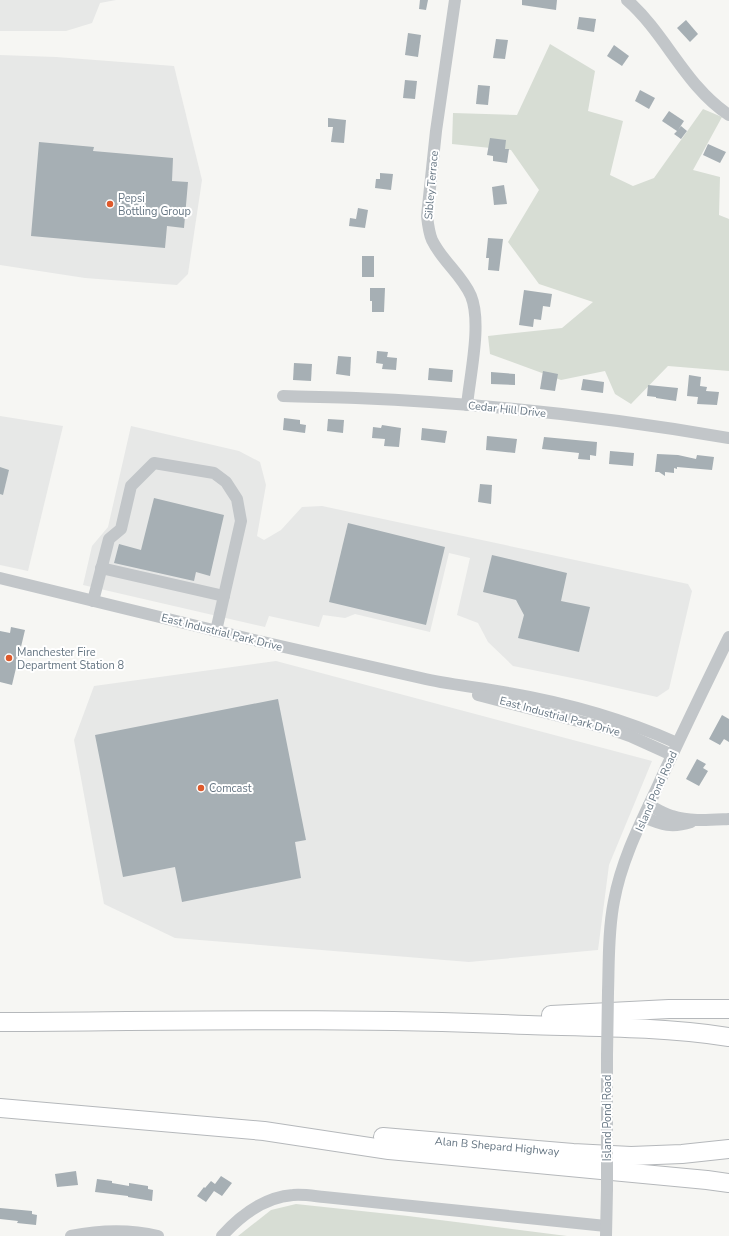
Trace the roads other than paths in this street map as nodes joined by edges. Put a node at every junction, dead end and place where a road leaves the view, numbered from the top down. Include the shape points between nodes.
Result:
1 (455, 0) edge
2 (627, 0) edge
3 (729, 115) edge
4 (283, 396) dead end
5 (466, 405) junction
6 (729, 438) edge
7 (101, 568) junction
8 (0, 578) edge
9 (224, 596) junction
10 (93, 601) junction
11 (216, 631) junction
12 (729, 637) edge
13 (445, 684) junction
14 (677, 743) junction
15 (672, 755) junction
16 (649, 805) junction
17 (644, 817) junction
18 (729, 818) edge
19 (696, 820) junction
20 (729, 1009) edge
21 (437, 1021) junction
22 (0, 1022) edge
23 (729, 1037) edge
24 (0, 1108) edge
25 (264, 1131) junction
26 (729, 1149) edge
27 (729, 1183) edge
28 (606, 1231) edge
29 (71, 1236) edge
30 (158, 1236) edge
31 (222, 1236) edge

1 - 5 street, Sibley Terrace via 436,131 427,216 428,228 437,249 466,286 475,307 476,329
2 - 3 street via 700,91
4 - 5 street, Cedar Hill Drive
5 - 6 street, Cedar Hill Drive via 664,427
7 - 9 street
7 - 9 street via 109,539 121,529 131,486 154,463 214,474 226,482 237,499 241,521
7 - 10 street
8 - 10 street, East Industrial Park Drive
9 - 11 street
10 - 11 street, East Industrial Park Drive
11 - 13 street, East Industrial Park Drive
12 - 14 street, Island Pond Road
13 - 14 street, East Industrial Park Drive via 465,685 568,706 607,716
13 - 15 street, East Industrial Park Drive via 614,730
14 - 15 street, Island Pond Road
15 - 16 street, Island Pond Road
16 - 17 street, Island Pond Road
16 - 19 street via 671,816
17 - 19 street via 674,826
17 - 28 street, Island Pond Road, bridge via 620,878 611,925
18 - 19 street
20 - 21 highway via 669,1009
21 - 22 highway
21 - 23 highway via 669,1030
24 - 25 highway
25 - 26 highway, Alan B Shepard Highway via 632,1156
25 - 27 highway via 389,1150
28 - 31 street, Island Pond Road via 292,1195 268,1202 245,1214
29 - 30 street via 114,1231

